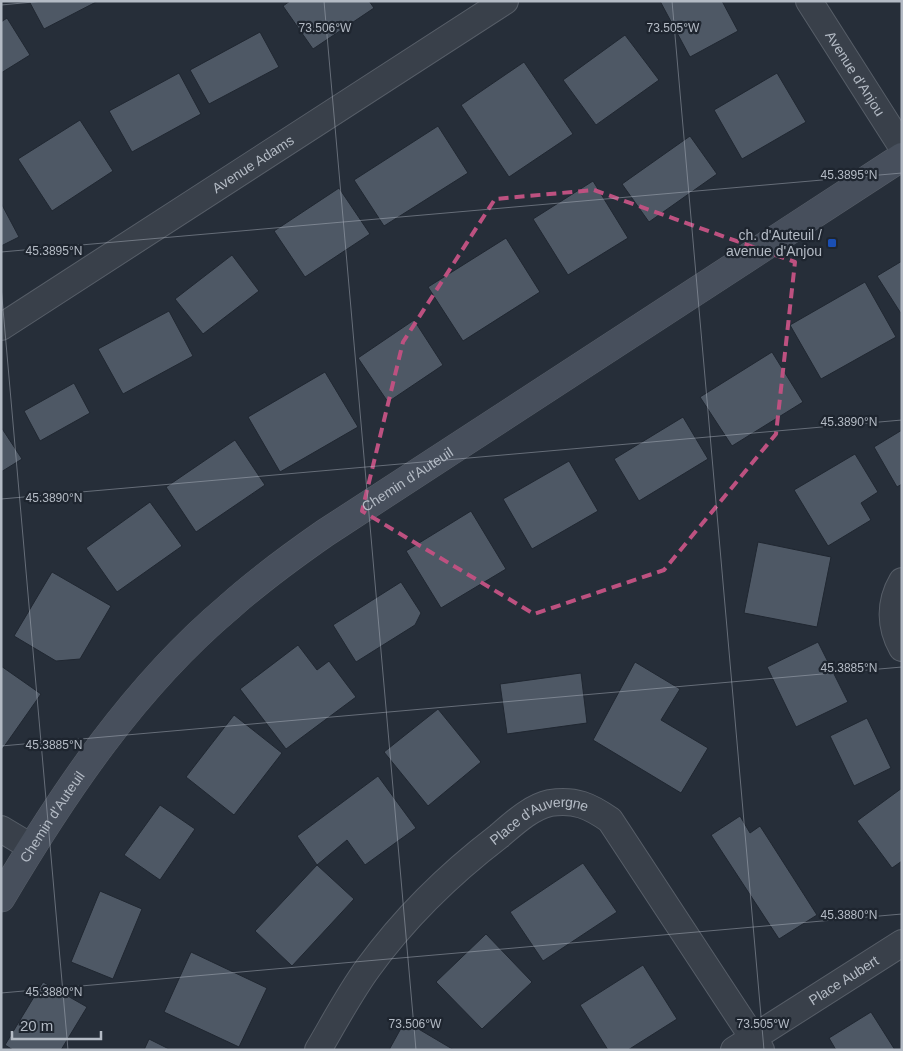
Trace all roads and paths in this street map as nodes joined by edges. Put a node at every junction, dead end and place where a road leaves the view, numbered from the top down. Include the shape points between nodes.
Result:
1 (505, 1) edge
2 (809, 1) edge
3 (902, 147) edge
4 (902, 157) edge
5 (1, 326) edge
6 (902, 581) edge
7 (902, 648) edge
8 (1, 829) edge
9 (32, 847) junction
10 (1, 898) edge
11 (902, 943) edge
12 (750, 1046) edge
13 (318, 1050) edge

1 - 5 street, Avenue Adams
2 - 3 street, Avenue d'Anjou
4 - 9 street, Chemin d'Auteuil via 286,560 228,607 152,684 91,759
6 - 7 street via 892,608 894,629
8 - 9 street
9 - 10 street, Chemin d'Auteuil
11 - 12 street, Place Aubert
12 - 13 street, Place d'Auvergne via 610,820 581,803 565,802 533,810 516,822 477,852 418,906 366,970

